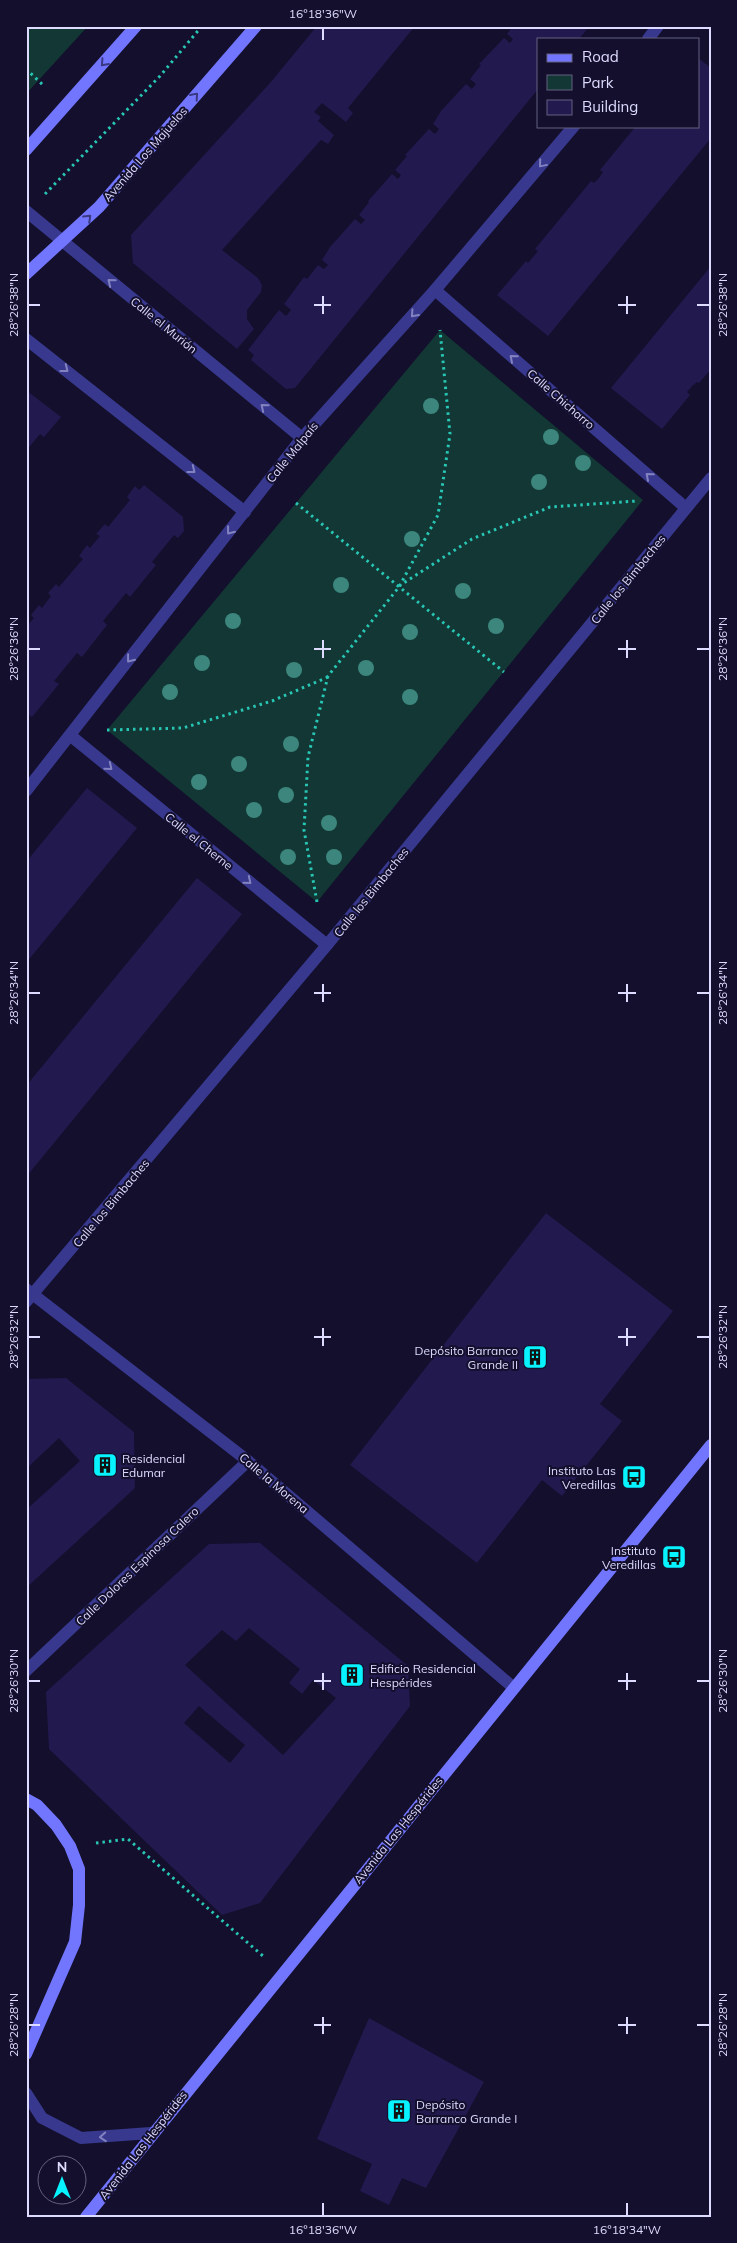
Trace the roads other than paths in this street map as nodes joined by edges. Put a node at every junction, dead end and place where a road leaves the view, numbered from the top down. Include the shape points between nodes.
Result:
1 (136, 26) edge
2 (256, 26) edge
3 (658, 26) edge
4 (649, 38) edge
5 (572, 128) edge
6 (26, 150) edge
7 (27, 211) edge
8 (63, 242) junction
9 (26, 274) edge
10 (435, 290) junction
11 (26, 339) edge
12 (302, 438) junction
13 (711, 478) edge
14 (686, 508) junction
15 (245, 512) junction
16 (71, 736) junction
17 (26, 791) edge
18 (327, 945) junction
19 (29, 1295) edge
20 (711, 1445) edge
21 (248, 1460) junction
22 (26, 1671) edge
23 (514, 1688) junction
24 (26, 1799) edge
25 (26, 2054) edge
26 (26, 2092) edge
27 (151, 2133) junction
28 (86, 2217) edge

1 -> 6 street
8 -> 2 street, Avenida Los Majuelos via 99,207
3 - 4 street
5 -> 10 street, Calle Malpaís
7 - 8 street, Calle el Murión
8 - 9 street, Avenida Los Majuelos
12 -> 8 street, Calle el Murión
10 -> 12 street, Calle Malpaís
14 -> 10 street, Calle Chicharro
11 -> 15 street
12 - 15 street, Calle Malpaís
13 - 14 street, Calle los Bimbaches
14 - 18 street, Calle los Bimbaches
15 -> 16 street, Calle Malpaís
16 - 17 street, Calle Malpaís
16 -> 18 street, Calle el Cherne
18 - 19 street, Calle los Bimbaches
19 - 21 street, Calle la Morena
20 - 23 street, Avenida Las Hespérides
21 - 22 street, Calle Dolores Espinosa Calero
21 - 23 street, Calle la Morena
23 - 27 street, Avenida Las Hespérides
24 - 25 street via 37,1805 56,1825 70,1846 79,1869 75,1942
27 -> 26 street via 81,2138 42,2118
27 - 28 street, Avenida Las Hespérides

